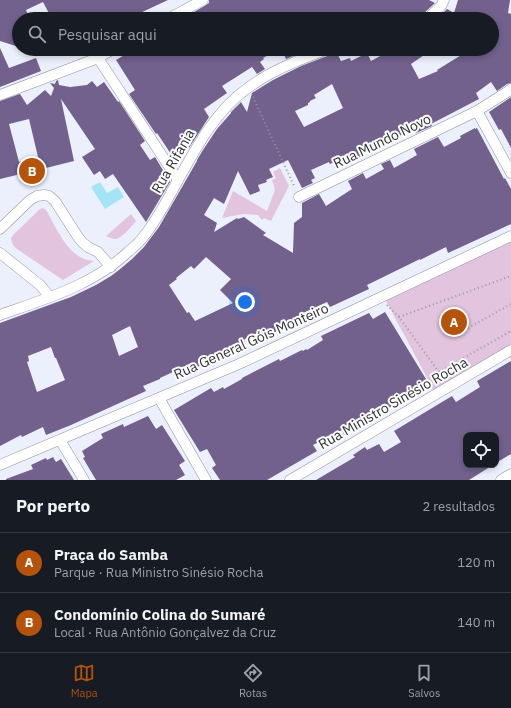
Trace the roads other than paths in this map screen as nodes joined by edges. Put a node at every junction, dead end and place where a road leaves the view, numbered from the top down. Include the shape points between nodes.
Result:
1 (203, 0) edge
2 (444, 0) edge
3 (181, 12) edge
4 (436, 12) edge
5 (101, 56) edge
6 (308, 56) edge
7 (98, 58) junction
8 (511, 89) edge
9 (0, 95) edge
10 (477, 111) junction
11 (511, 173) edge
12 (178, 180) junction
13 (299, 197) road end
14 (0, 229) edge
15 (511, 236) edge
16 (0, 253) edge
17 (111, 267) junction
18 (50, 297) junction
19 (0, 315) edge
20 (511, 350) edge
21 (159, 398) junction
22 (60, 440) junction
23 (0, 465) edge
24 (511, 474) edge
25 (84, 480) edge
26 (206, 480) edge
27 (290, 480) edge
28 (501, 480) edge

1 - 3 street
2 - 4 street
5 - 7 street
6 - 12 street, Rua Rifania via 269,74 232,101 209,129
7 - 9 street
7 - 12 street
8 - 10 street, Rua Mundo Novo
10 - 11 street
10 - 13 street, Rua Mundo Novo
12 - 17 street, Rua Rifania via 144,237
14 - 17 street via 30,200 38,196 49,196 83,243 98,252
15 - 21 street, Rua General Góis Monteiro via 239,364
16 - 18 street via 40,284
17 - 18 street, Rua Rifania via 66,292
18 - 19 street, Rua Rifania
20 - 27 street, Rua Ministro Sinésio Rocha
21 - 22 street, Rua General Góis Monteiro
21 - 26 street
22 - 23 street, Rua General Góis Monteiro
22 - 25 street
24 - 28 street

